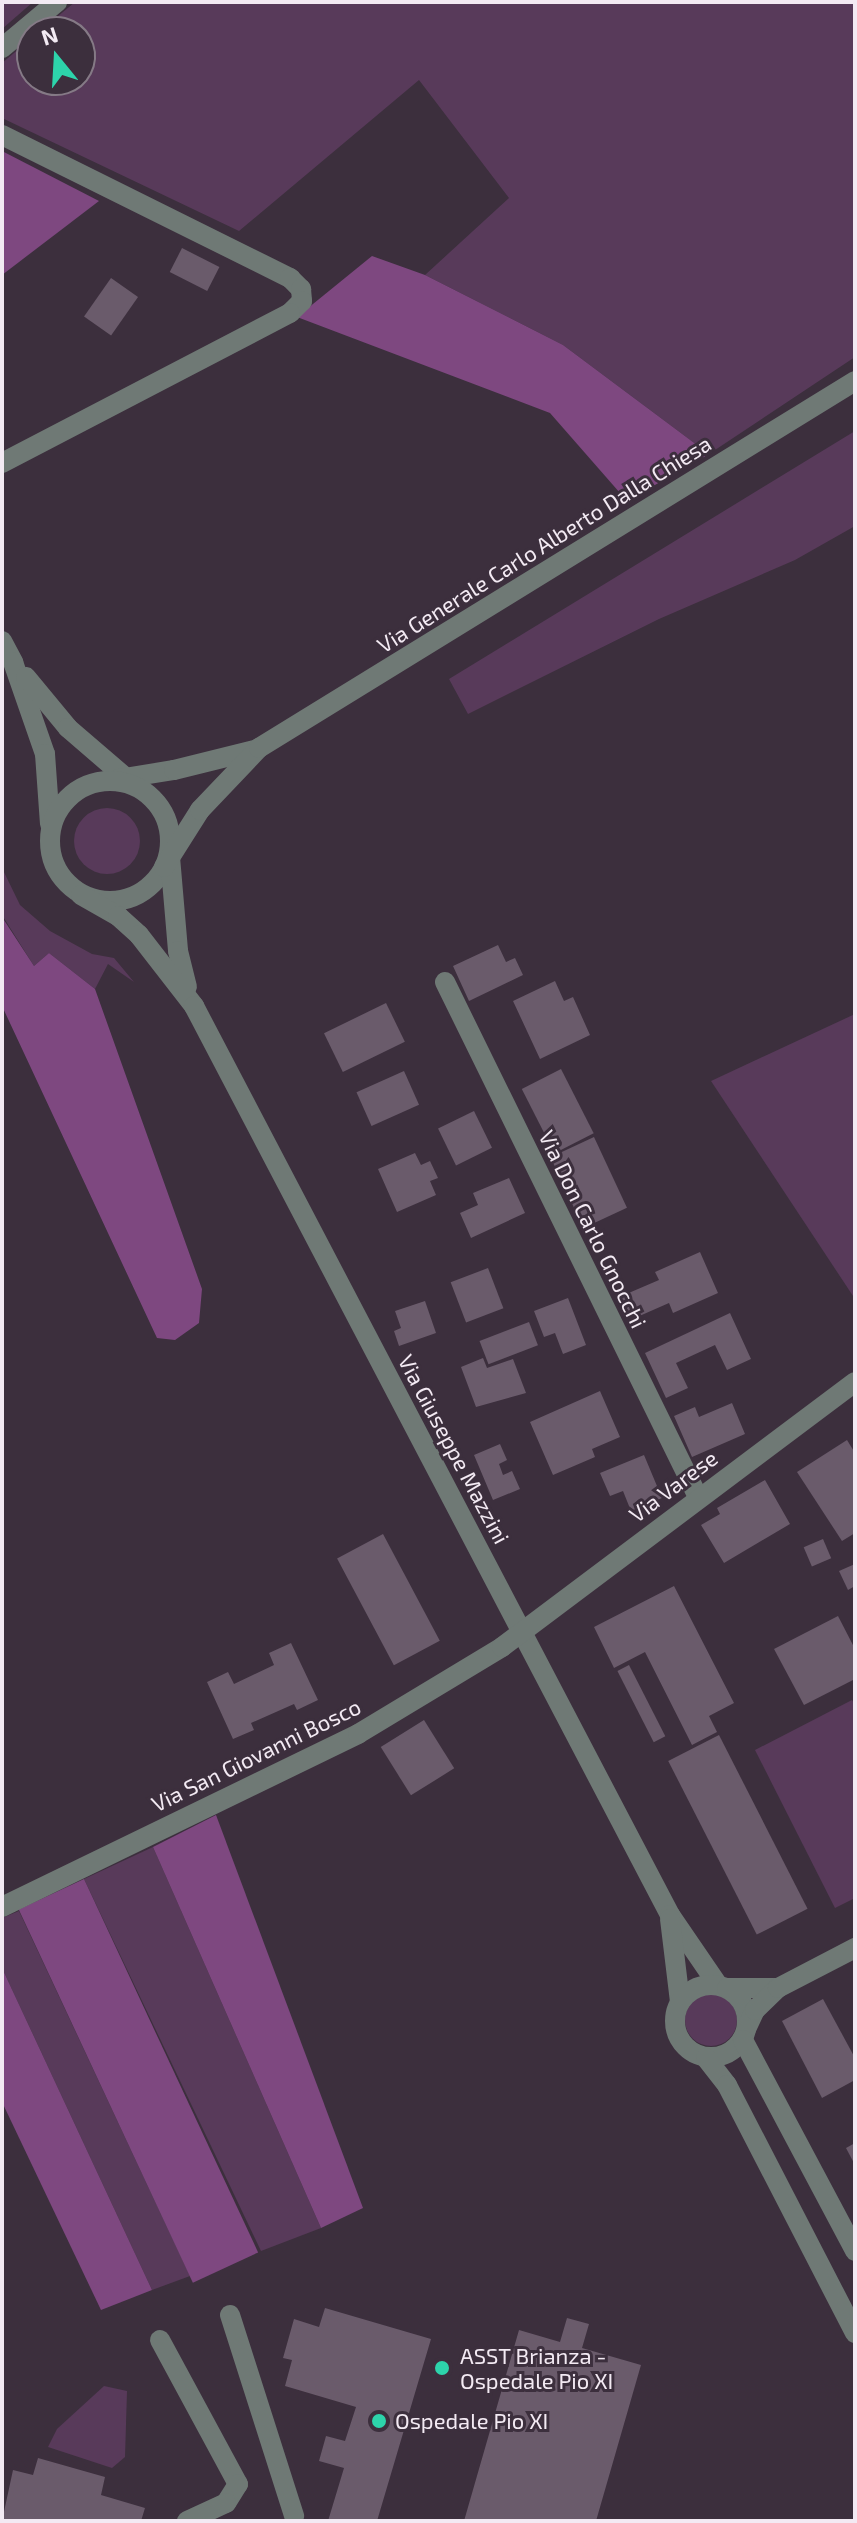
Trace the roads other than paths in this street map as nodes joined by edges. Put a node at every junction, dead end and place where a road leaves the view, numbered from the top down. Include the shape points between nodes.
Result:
1 (57, 2) edge
2 (2, 48) edge
3 (2, 135) edge
4 (855, 381) edge
5 (2, 463) edge
6 (2, 641) edge
7 (13, 662) junction
8 (259, 748) junction
9 (124, 778) junction
10 (100, 782) junction
11 (141, 790) junction
12 (50, 840) junction
13 (168, 854) junction
14 (81, 895) junction
15 (445, 982) dead end
16 (194, 1006) junction
17 (855, 1382) edge
18 (698, 1497) junction
19 (523, 1632) junction
20 (2, 1907) edge
21 (670, 1915) junction
22 (855, 1948) edge
23 (722, 1987) junction
24 (778, 1988) junction
25 (680, 2002) junction
26 (745, 2033) junction
27 (706, 2058) junction
28 (855, 2251) edge
29 (230, 2315) dead end
30 (855, 2333) edge
31 (160, 2340) dead end
32 (294, 2516) dead end
33 (187, 2521) edge

1 - 2 street
3 - 5 street via 290,278 301,289 302,301 290,313
4 - 8 street, Via Generale Carlo Alberto Dalla Chiesa
6 - 7 street
7 - 9 street via 62,721
7 - 12 street via 45,754
8 - 9 street, Via Generale Carlo Alberto Dalla Chiesa
8 - 13 street, Via Generale Carlo Alberto Dalla Chiesa via 206,803
9 - 10 street, Via Generale Carlo Alberto Dalla Chiesa
9 - 11 street
10 - 11 street
10 - 12 street via 79,789 64,802 53,820
11 - 13 street via 162,811
12 - 14 street via 56,870
13 - 14 street via 148,888 130,898 106,902
13 - 16 street, Via Giuseppe Mazzini via 178,951
14 - 16 street, Via Giuseppe Mazzini via 129,925
15 - 18 street, Via Don Carlo Gnocchi
16 - 19 street, Via Giuseppe Mazzini
17 - 18 street, Via Varese
18 - 19 street, Via Varese
19 - 20 street, Via San Giovanni Bosco via 358,1734
19 - 21 street, Via Giuseppe Mazzini
21 - 23 street, Via Giuseppe Mazzini
21 - 25 street, Via Giuseppe Mazzini
22 - 24 street
23 - 24 street
23 - 25 street via 693,1990
23 - 26 street via 739,1998 746,2012
24 - 26 street via 755,2010
25 - 27 street via 675,2029 691,2052
26 - 27 street via 733,2051
26 - 28 street
27 - 30 street via 727,2085
29 - 32 street
31 - 33 street via 238,2484 226,2503

